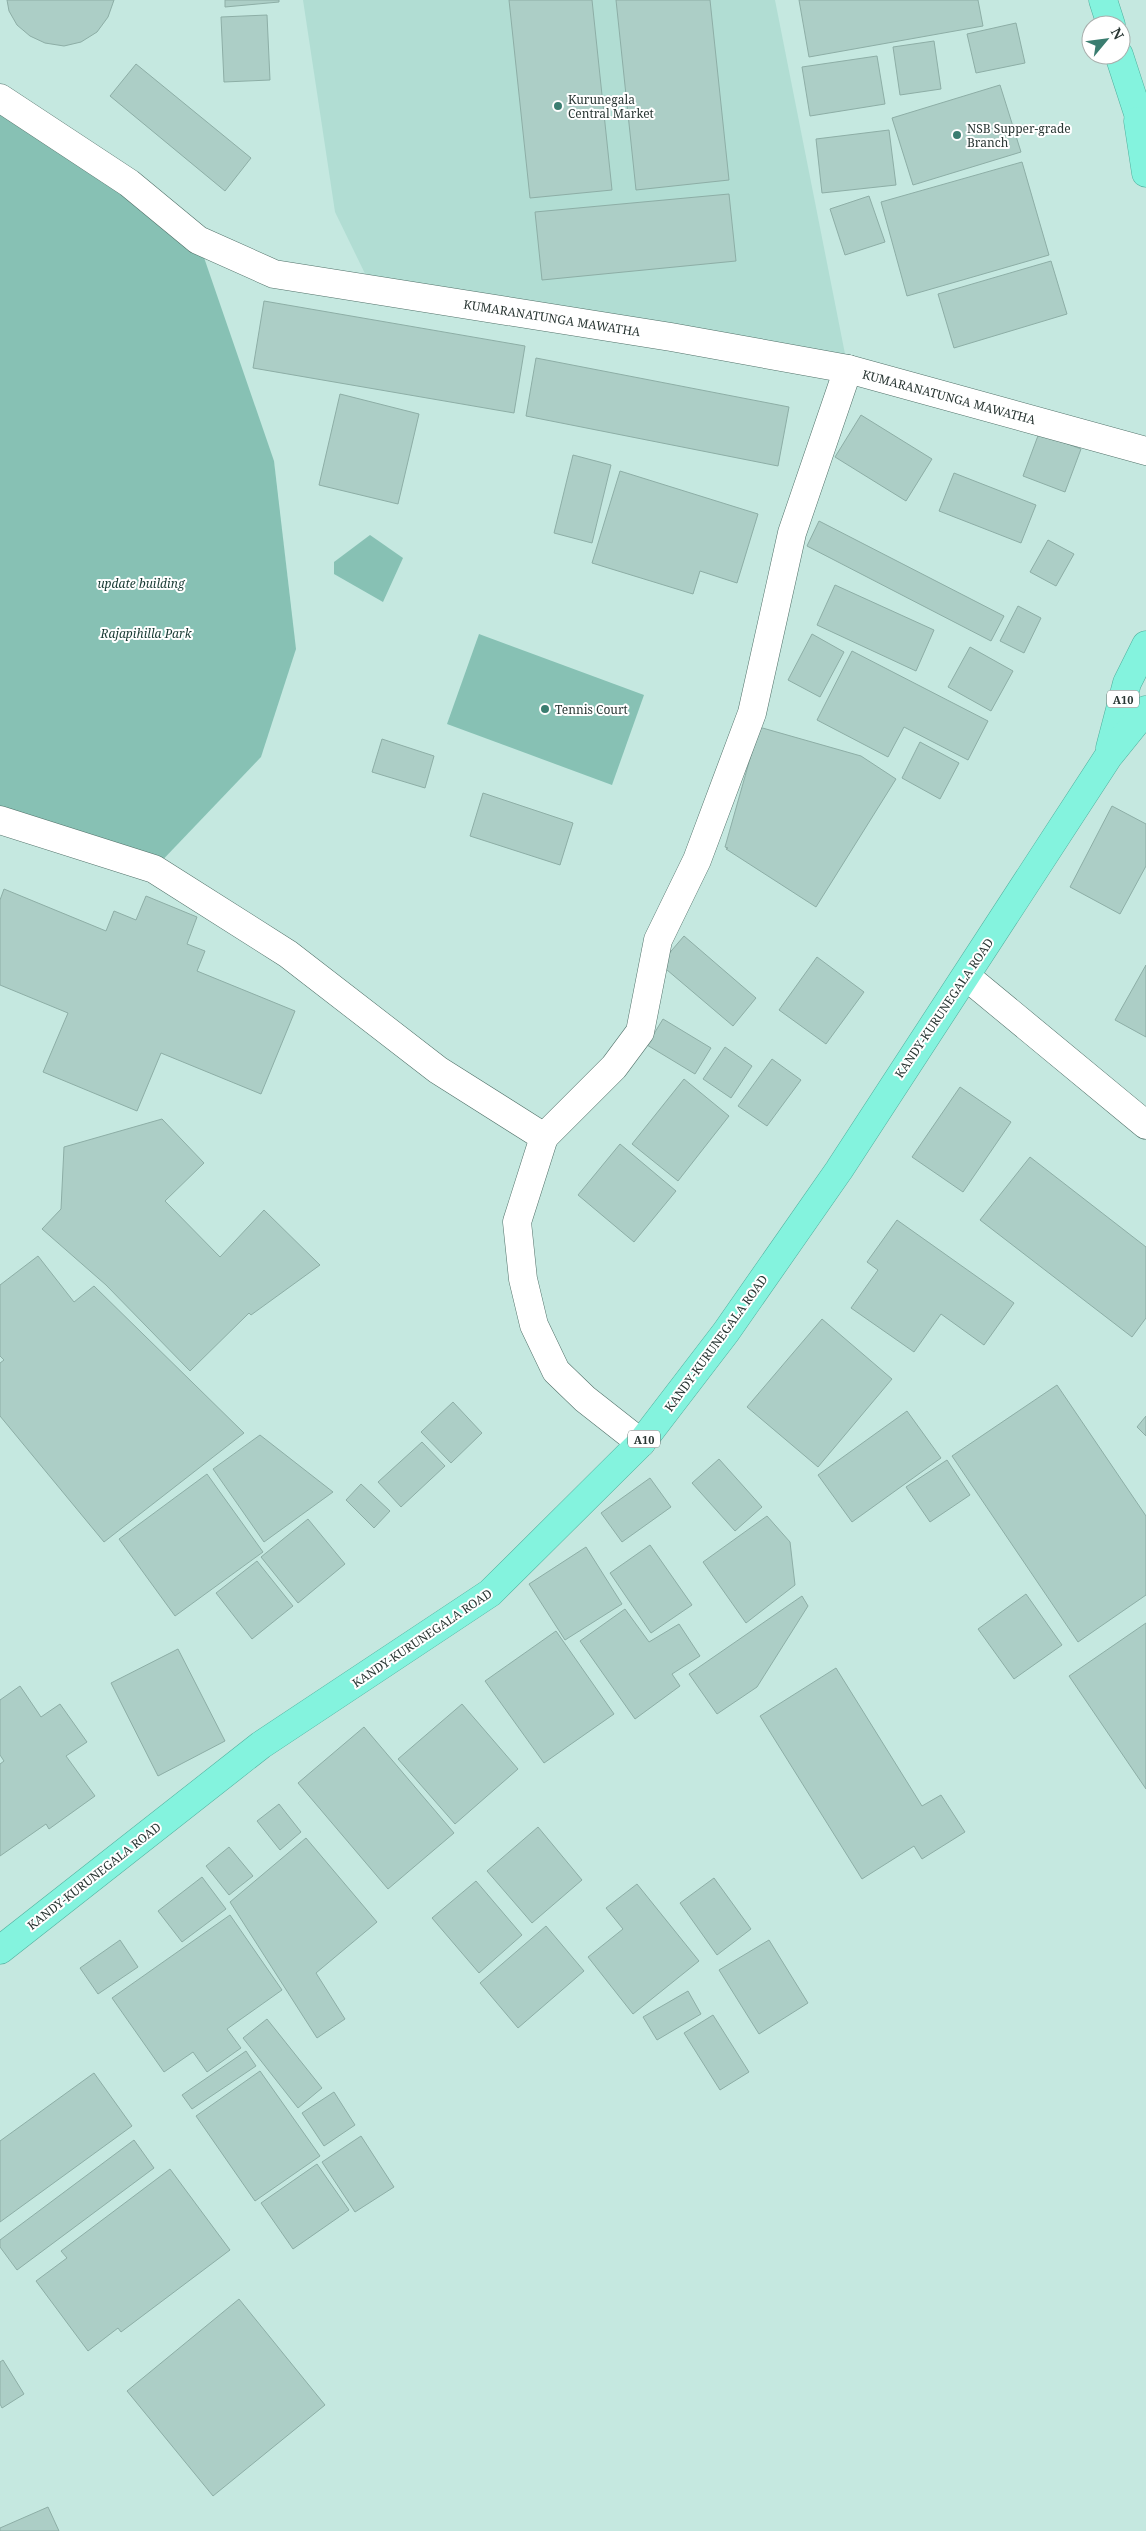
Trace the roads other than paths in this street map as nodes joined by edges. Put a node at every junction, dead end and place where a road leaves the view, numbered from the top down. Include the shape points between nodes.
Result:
1 (1103, 0) edge
2 (1107, 15) edge
3 (1122, 65) edge
4 (0, 98) edge
5 (1142, 127) edge
6 (1146, 173) edge
7 (848, 369) junction
8 (1146, 451) edge
9 (1146, 646) edge
10 (1146, 710) edge
11 (1108, 757) junction
12 (0, 820) edge
13 (967, 977) junction
14 (1146, 1125) edge
15 (544, 1137) junction
16 (641, 1443) junction
17 (0, 1950) edge

1 - 2 highway
3 - 5 highway
4 - 7 street, KUMARANATUNGA MAWATHA via 129,183 198,240 274,274 671,337
5 - 6 highway
7 - 8 street, KUMARANATUNGA MAWATHA
7 - 15 street via 792,533 752,713 697,860 658,940 640,1032 614,1066
9 - 11 highway, KANDY-KURUNEGALA ROAD / A10 via 1127,683
10 - 11 highway, KANDY-KURUNEGALA ROAD / A10
11 - 13 highway, KANDY-KURUNEGALA ROAD / A10
12 - 15 street via 154,869 288,954 438,1070
13 - 14 street
13 - 16 highway, KANDY-KURUNEGALA ROAD / A10 via 790,1242
15 - 16 street via 517,1222 522,1279 534,1326 556,1371 585,1399
16 - 17 highway, KANDY-KURUNEGALA ROAD / A10 via 490,1593 261,1745

